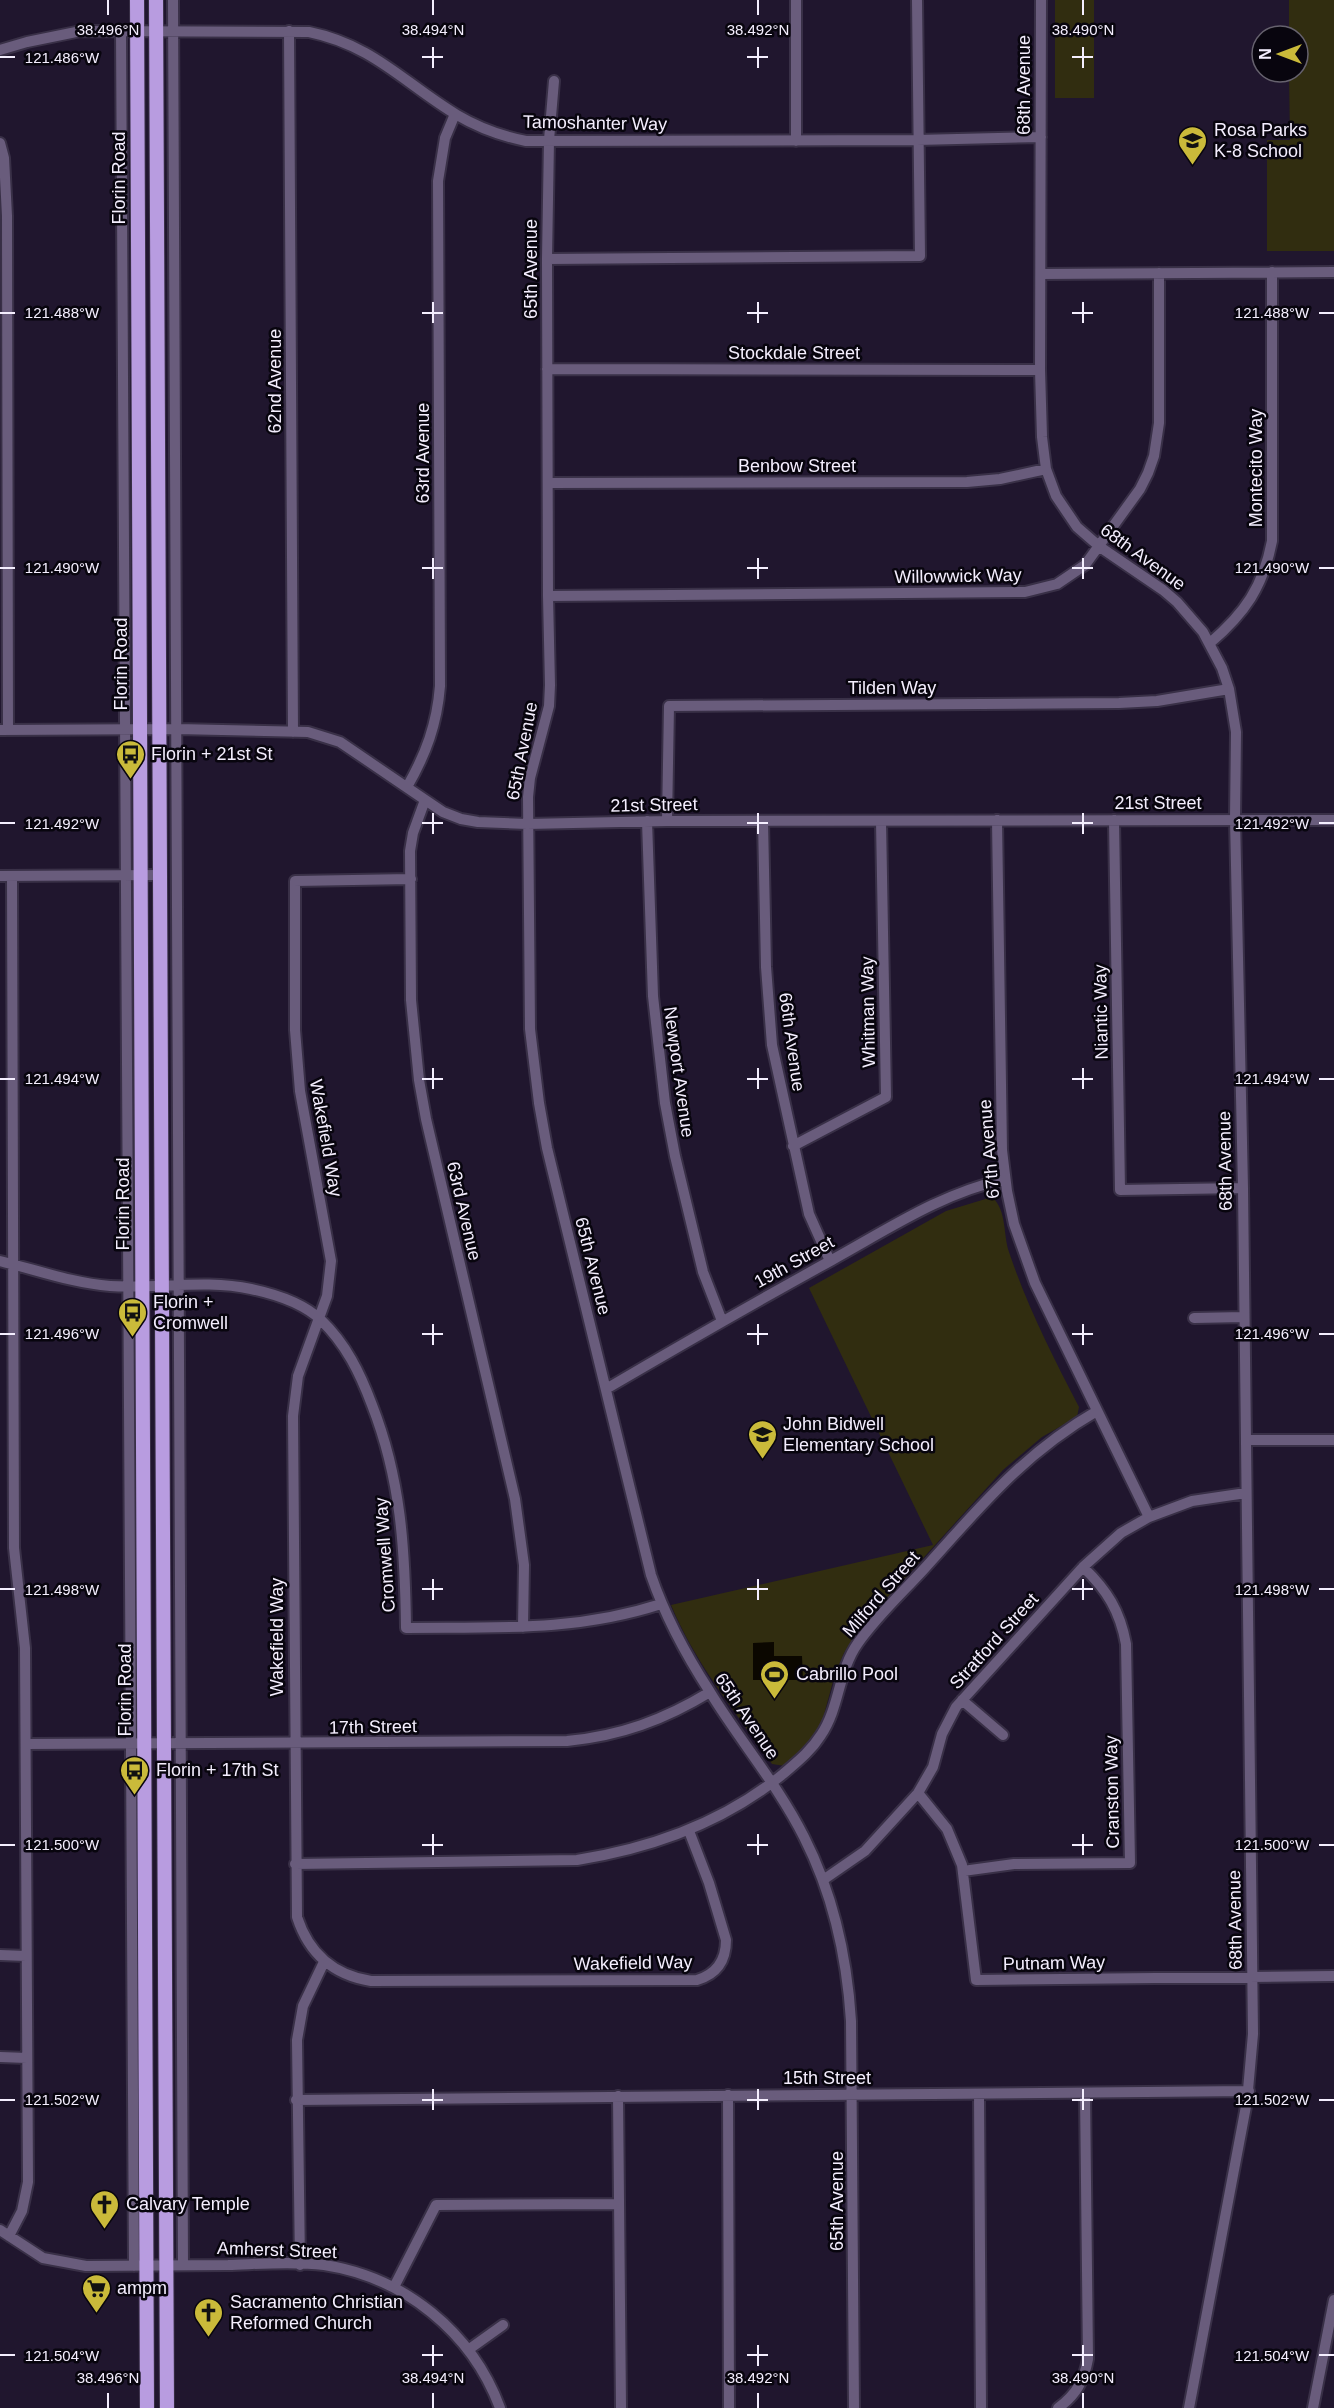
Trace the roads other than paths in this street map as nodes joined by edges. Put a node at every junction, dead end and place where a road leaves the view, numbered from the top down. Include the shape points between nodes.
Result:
1 (137, 0) edge
2 (156, 0) edge
3 (174, 0) edge
4 (796, 0) edge
5 (917, 0) edge
6 (1041, 0) edge
7 (290, 31) junction
8 (121, 32) junction
9 (137, 32) junction
10 (156, 32) junction
11 (174, 32) junction
12 (0, 50) edge
13 (554, 81) dead end
14 (455, 114) junction
15 (1041, 137) junction
16 (549, 140) junction
17 (918, 140) junction
18 (796, 141) junction
19 (0, 143) edge
20 (4, 217) edge
21 (547, 259) junction
22 (1334, 272) edge
23 (1159, 273) junction
24 (1272, 273) junction
25 (1041, 274) junction
26 (4, 364) edge
27 (547, 369) junction
28 (1040, 370) junction
29 (1046, 470) junction
30 (548, 483) junction
31 (4, 521) edge
32 (1100, 547) junction
33 (548, 596) junction
34 (1210, 643) junction
35 (1229, 689) junction
36 (124, 729) junction
37 (139, 729) junction
38 (177, 729) junction
39 (4, 730) edge
40 (159, 730) junction
41 (293, 732) junction
42 (407, 787) junction
43 (425, 800) junction
44 (1235, 819) junction
45 (997, 820) junction
46 (1114, 820) junction
47 (1334, 820) edge
48 (647, 821) junction
49 (667, 821) junction
50 (763, 821) junction
51 (881, 821) junction
52 (527, 824) junction
53 (132, 875) junction
54 (160, 875) junction
55 (6, 876) edge
56 (411, 879) junction
57 (793, 1146) junction
58 (1005, 1179) junction
59 (1242, 1188) junction
60 (0, 1261) edge
61 (830, 1261) junction
62 (13, 1264) junction
63 (134, 1286) junction
64 (162, 1286) junction
65 (180, 1286) junction
66 (1244, 1317) junction
67 (1194, 1318) dead end
68 (320, 1319) junction
69 (722, 1321) junction
70 (606, 1389) junction
71 (1097, 1411) junction
72 (1246, 1440) junction
73 (1334, 1440) edge
74 (1246, 1493) junction
75 (1149, 1517) junction
76 (1083, 1567) junction
77 (661, 1604) junction
78 (523, 1627) junction
79 (710, 1692) junction
80 (962, 1700) junction
81 (1003, 1735) dead end
82 (26, 1744) junction
83 (136, 1744) junction
84 (165, 1744) junction
85 (182, 1744) junction
86 (294, 1744) junction
87 (772, 1783) junction
88 (918, 1792) junction
89 (689, 1831) junction
90 (295, 1864) junction
91 (963, 1871) junction
92 (823, 1880) junction
93 (0, 1955) edge
94 (26, 1956) junction
95 (324, 1962) junction
96 (1334, 1976) edge
97 (1253, 1977) junction
98 (0, 2057) edge
99 (27, 2058) junction
100 (1249, 2091) junction
101 (1085, 2093) junction
102 (979, 2094) junction
103 (728, 2095) junction
104 (853, 2095) junction
105 (618, 2096) junction
106 (296, 2100) junction
107 (619, 2204) junction
108 (5, 2233) edge
109 (183, 2265) junction
110 (300, 2265) junction
111 (140, 2266) junction
112 (167, 2266) junction
113 (394, 2287) junction
114 (1334, 2300) edge
115 (503, 2325) dead end
116 (1331, 2335) edge
117 (468, 2350) junction
118 (147, 2408) edge
119 (166, 2408) edge
120 (500, 2408) edge
121 (621, 2408) edge
122 (729, 2408) edge
123 (854, 2408) edge
124 (981, 2408) edge
125 (1058, 2408) edge
126 (1189, 2408) edge
127 (1312, 2408) edge

1 - 9 main road, Florin Road
2 - 10 main road, Florin Road
3 - 11 street
4 - 18 street
5 - 17 street
6 - 15 street, 68th Avenue
7 - 11 street, Tamoshanter Way
7 - 14 street, Tamoshanter Way via 329,36 366,52
7 - 41 street, 62nd Avenue
8 - 9 street, Tamoshanter Way
8 - 12 street, Tamoshanter Way via 72,33
8 - 36 street, Florin Road
9 - 10 street, Tamoshanter Way
9 - 37 main road, Florin Road
10 - 11 street, Tamoshanter Way
10 - 40 main road, Florin Road
11 - 38 street
13 - 16 street, 65th Avenue
14 - 16 street, Tamoshanter Way via 505,136 526,141
14 - 42 street, 63rd Avenue via 438,181 440,686 426,752
15 - 17 street, Tamoshanter Way
15 - 25 street, 68th Avenue
16 - 18 street, Tamoshanter Way
16 - 21 street, 65th Avenue
17 - 18 street, Tamoshanter Way
17 - 21 street via 920,256
19 - 20 street via 5,168
20 - 26 street
21 - 27 street, 65th Avenue
22 - 24 street
23 - 24 street
23 - 25 street
23 - 32 street, Willowwick Way via 1159,423 1154,456 1140,489
24 - 34 street, Montecito Way via 1272,541 1255,593 1231,625
25 - 28 street, 68th Avenue
26 - 31 street
27 - 28 street, Stockdale Street
27 - 30 street, 65th Avenue
28 - 29 street, 68th Avenue
29 - 30 street, Benbow Street via 967,482
29 - 32 street, 68th Avenue via 1065,512
30 - 33 street, 65th Avenue
31 - 39 street
32 - 33 street, Willowwick Way via 1085,565 1057,584 1024,592
32 - 34 street, 68th Avenue via 1177,602
33 - 52 street, 65th Avenue via 549,706 530,778
34 - 35 street, 68th Avenue
35 - 44 street, 68th Avenue via 1236,732
35 - 49 street, Tilden Way via 1119,703 669,706
36 - 37 street, 21st Street
36 - 39 street, 21st Street
36 - 53 street, Florin Road
37 - 40 street, 21st Street
37 - 53 main road, Florin Road
38 - 40 street, 21st Street
38 - 41 street, 21st Street
38 - 65 street
40 - 54 main road, Florin Road
41 - 42 street, 21st Street via 340,742
42 - 43 street, 21st Street
43 - 52 street, 21st Street via 461,819
43 - 56 street, 63rd Avenue via 413,833
44 - 46 street, 21st Street
44 - 47 street, 21st Street
44 - 59 street, 68th Avenue
45 - 46 street, 21st Street
45 - 51 street, 21st Street
45 - 58 street, 67th Avenue
46 - 59 street, Niantic Way via 1120,1190
48 - 49 street, 21st Street
48 - 52 street, 21st Street
48 - 69 street, Newport Avenue via 652,996 665,1103 703,1272
49 - 50 street, 21st Street
50 - 51 street, 21st Street
50 - 57 street, 66th Avenue via 768,1000 778,1077
51 - 57 street, Whitman Way via 886,1097
52 - 70 street, 65th Avenue via 528,991 533,1066 548,1148
53 - 54 street
53 - 55 street
53 - 63 main road, Florin Road
54 - 64 main road, Florin Road
55 - 62 street
56 - 68 street, Wakefield Way via 295,881 296,1056 331,1262
56 - 78 street, 63rd Avenue via 411,1000 419,1080 515,1499 524,1565
57 - 61 street, 66th Avenue via 809,1214
58 - 61 street, 19th Street via 937,1201
58 - 71 street, 67th Avenue via 1014,1224 1035,1282
59 - 66 street, 68th Avenue
60 - 62 street, Cromwell Way
61 - 69 street, 19th Street
62 - 63 street, Cromwell Way via 89,1284
62 - 82 street via 14,1548 25,1648
63 - 64 street, Cromwell Way
63 - 83 main road, Florin Road
64 - 65 street, Cromwell Way
64 - 84 main road, Florin Road
65 - 68 street, Cromwell Way via 250,1288 283,1298
65 - 85 street
66 - 67 street
66 - 72 street, 68th Avenue
68 - 78 street, Cromwell Way via 354,1362 389,1455 402,1520 406,1628
68 - 86 street, Wakefield Way via 298,1376 293,1416
69 - 70 street, 19th Street
70 - 77 street, 65th Avenue
71 - 75 street, 67th Avenue
71 - 87 street, Milford Street via 1041,1448 1002,1482 868,1630 848,1661 822,1735
72 - 73 street
72 - 74 street, 68th Avenue
74 - 75 street, Stratford Street via 1192,1501
74 - 97 street, 68th Avenue
75 - 76 street, Stratford Street via 1122,1533
76 - 80 street, Stratford Street
76 - 91 street, Cranston Way via 1111,1599 1126,1644 1130,1863 1014,1864
77 - 78 street, Cromwell Way via 575,1624
77 - 79 street, 65th Avenue
79 - 86 street, 17th Street via 667,1717 596,1738
79 - 87 street, 65th Avenue
80 - 81 street
80 - 88 street, Stratford Street via 948,1720 933,1767
82 - 83 street, 17th Street
82 - 94 street
83 - 84 street, 17th Street
83 - 111 main road, Florin Road
84 - 85 street, 17th Street
84 - 112 main road, Florin Road
85 - 86 street, 17th Street
85 - 109 street
86 - 90 street, Wakefield Way
87 - 89 street, Milford Street
87 - 92 street, 65th Avenue via 804,1836
88 - 91 street, Putnam Way via 947,1829
88 - 92 street, Stratford Street via 864,1851
89 - 90 street, Milford Street via 638,1849 577,1860
89 - 95 street, Wakefield Way via 726,1940 720,1964 697,1980 371,1981 344,1974
90 - 95 street, Wakefield Way via 297,1917 308,1943
91 - 97 street, Putnam Way via 976,1980
92 - 104 street, 65th Avenue via 838,1929 849,1990
93 - 94 street
94 - 99 street
95 - 106 street via 299,2023
96 - 97 street, Putnam Way
97 - 100 street, 68th Avenue
98 - 99 street
99 - 108 street via 28,2182 22,2211
100 - 101 street, 15th Street
100 - 126 street, 68th Avenue
101 - 102 street, 15th Street
101 - 125 street via 1088,2359 1082,2383
102 - 104 street, 15th Street
102 - 124 street
103 - 104 street, 15th Street
103 - 105 street, 15th Street
103 - 122 street
104 - 123 street, 65th Avenue
105 - 106 street, 15th Street
105 - 107 street
106 - 110 street
107 - 113 street via 436,2205
107 - 121 street
108 - 111 street, Amherst Street via 53,2262
109 - 110 street, Amherst Street
109 - 112 street, Amherst Street
110 - 113 street, Amherst Street via 343,2269
111 - 112 street, Amherst Street
111 - 118 main road, Florin Road
112 - 119 main road, Florin Road
113 - 117 street, Amherst Street via 441,2320
114 - 116 street
115 - 117 street
116 - 127 street
117 - 120 street, Amherst Street

